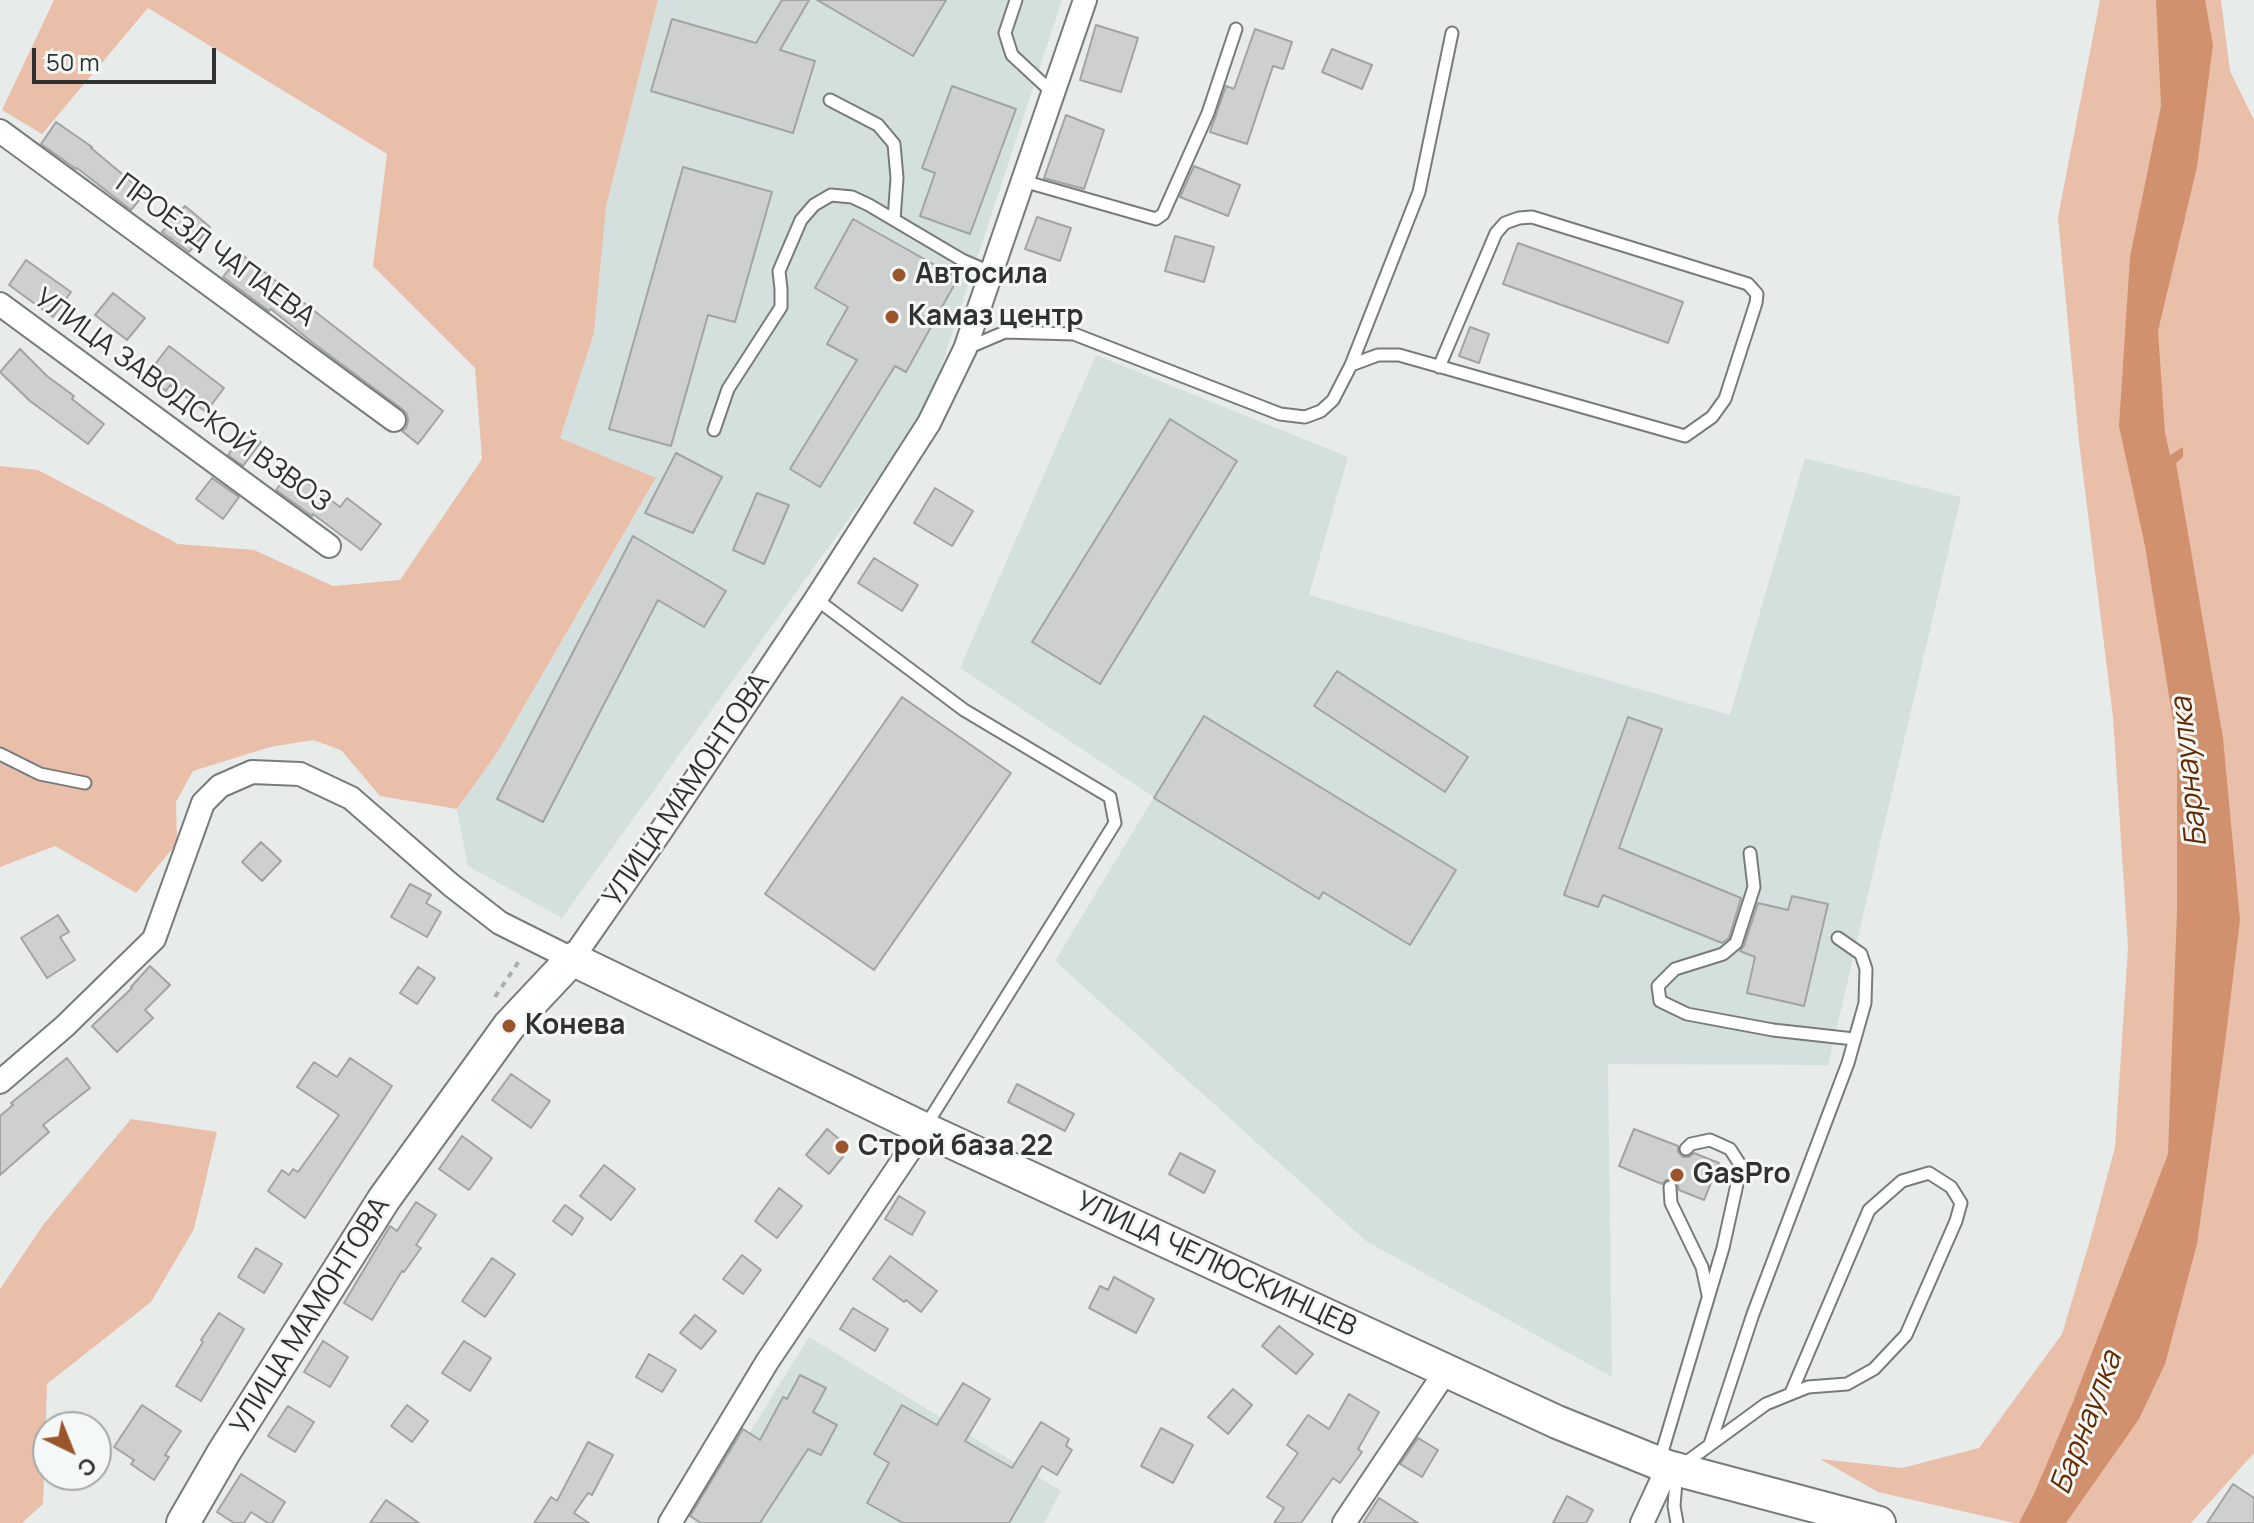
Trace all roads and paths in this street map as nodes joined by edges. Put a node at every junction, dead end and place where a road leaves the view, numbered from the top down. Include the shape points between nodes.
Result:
1 (1016, 0) edge
2 (1085, 0) edge
3 (1236, 29) dead end
4 (1452, 33) dead end
5 (1053, 93) junction
6 (830, 100) dead end
7 (0, 131) edge
8 (1023, 181) junction
9 (894, 220) junction
10 (992, 273) junction
11 (0, 304) edge
12 (965, 349) junction
13 (1351, 365) junction
14 (1439, 367) junction
15 (394, 420) dead end
16 (714, 430) dead end
17 (329, 546) dead end
18 (816, 599) junction
19 (0, 754) edge
20 (85, 783) dead end
21 (1750, 853) dead end
22 (1838, 938) dead end
23 (572, 959) junction
24 (1854, 1039) junction
25 (0, 1082) edge
26 (924, 1129) junction
27 (1686, 1149) dead end
28 (1670, 1187) dead end
29 (1708, 1297) junction
30 (1446, 1371) junction
31 (1791, 1393) junction
32 (1709, 1444) junction
33 (1668, 1466) junction
34 (183, 1523) edge
35 (670, 1523) edge
36 (1344, 1523) edge
37 (1642, 1523) edge
38 (1677, 1523) edge
39 (1879, 1523) edge

1 - 5 lane via 1005,33 1012,55
2 - 5 street, УЛИЦА МАМОНТОВА
3 - 8 lane via 1208,113 1163,214 1156,219
4 - 13 lane via 1419,192
5 - 8 street, УЛИЦА МАМОНТОВА
6 - 9 lane via 878,125 894,144
7 - 15 street, ПРОЕЗД ЧАПАЕВА
8 - 10 street, УЛИЦА МАМОНТОВА
9 - 10 lane
9 - 16 lane via 852,197 831,195 801,220 779,271 781,307 728,389
10 - 12 street, УЛИЦА МАМОНТОВА
11 - 17 street, УЛИЦА ЗАВОДСКОЙ ВЗВОЗ
12 - 13 lane via 1005,332 1074,334 1280,414 1305,417 1333,400
12 - 18 street, УЛИЦА МАМОНТОВА via 929,423
13 - 14 lane via 1378,355 1399,355
14 - 14 lane via 1685,436 1712,417 1725,399 1757,294 1748,284 1532,217 1519,218 1496,233
18 - 23 street, УЛИЦА МАМОНТОВА
18 - 26 lane via 964,710 1110,797 1115,823
19 - 20 lane via 40,774
21 - 24 lane via 1754,887 1736,943 1723,954 1675,969 1658,986 1660,1001 1701,1017
22 - 24 lane via 1861,954 1866,969 1865,1003
23 - 25 street via 500,923 351,798 300,774 252,772 220,786 203,803 154,939
23 - 26 main road, УЛИЦА ЧЕЛЮСКИНЦЕВ
23 - 34 main road, УЛИЦА МАМОНТОВА via 509,1026 384,1199
24 - 32 lane
26 - 30 main road, УЛИЦА ЧЕЛЮСКИНЦЕВ
26 - 35 street via 767,1362
27 - 29 lane via 1710,1140 1730,1149 1741,1166
28 - 29 lane via 1671,1203 1702,1267
29 - 33 lane
30 - 33 main road, УЛИЦА ЧЕЛЮСКИНЦЕВ
30 - 36 street
31 - 31 lane via 1869,1210 1902,1181 1929,1173 1951,1187 1961,1203 1956,1221 1906,1335 1874,1369 1847,1384
31 - 32 lane
32 - 33 lane
33 - 37 street
33 - 38 lane
33 - 39 main road, УЛИЦА ЧЕЛЮСКИНЦЕВ

